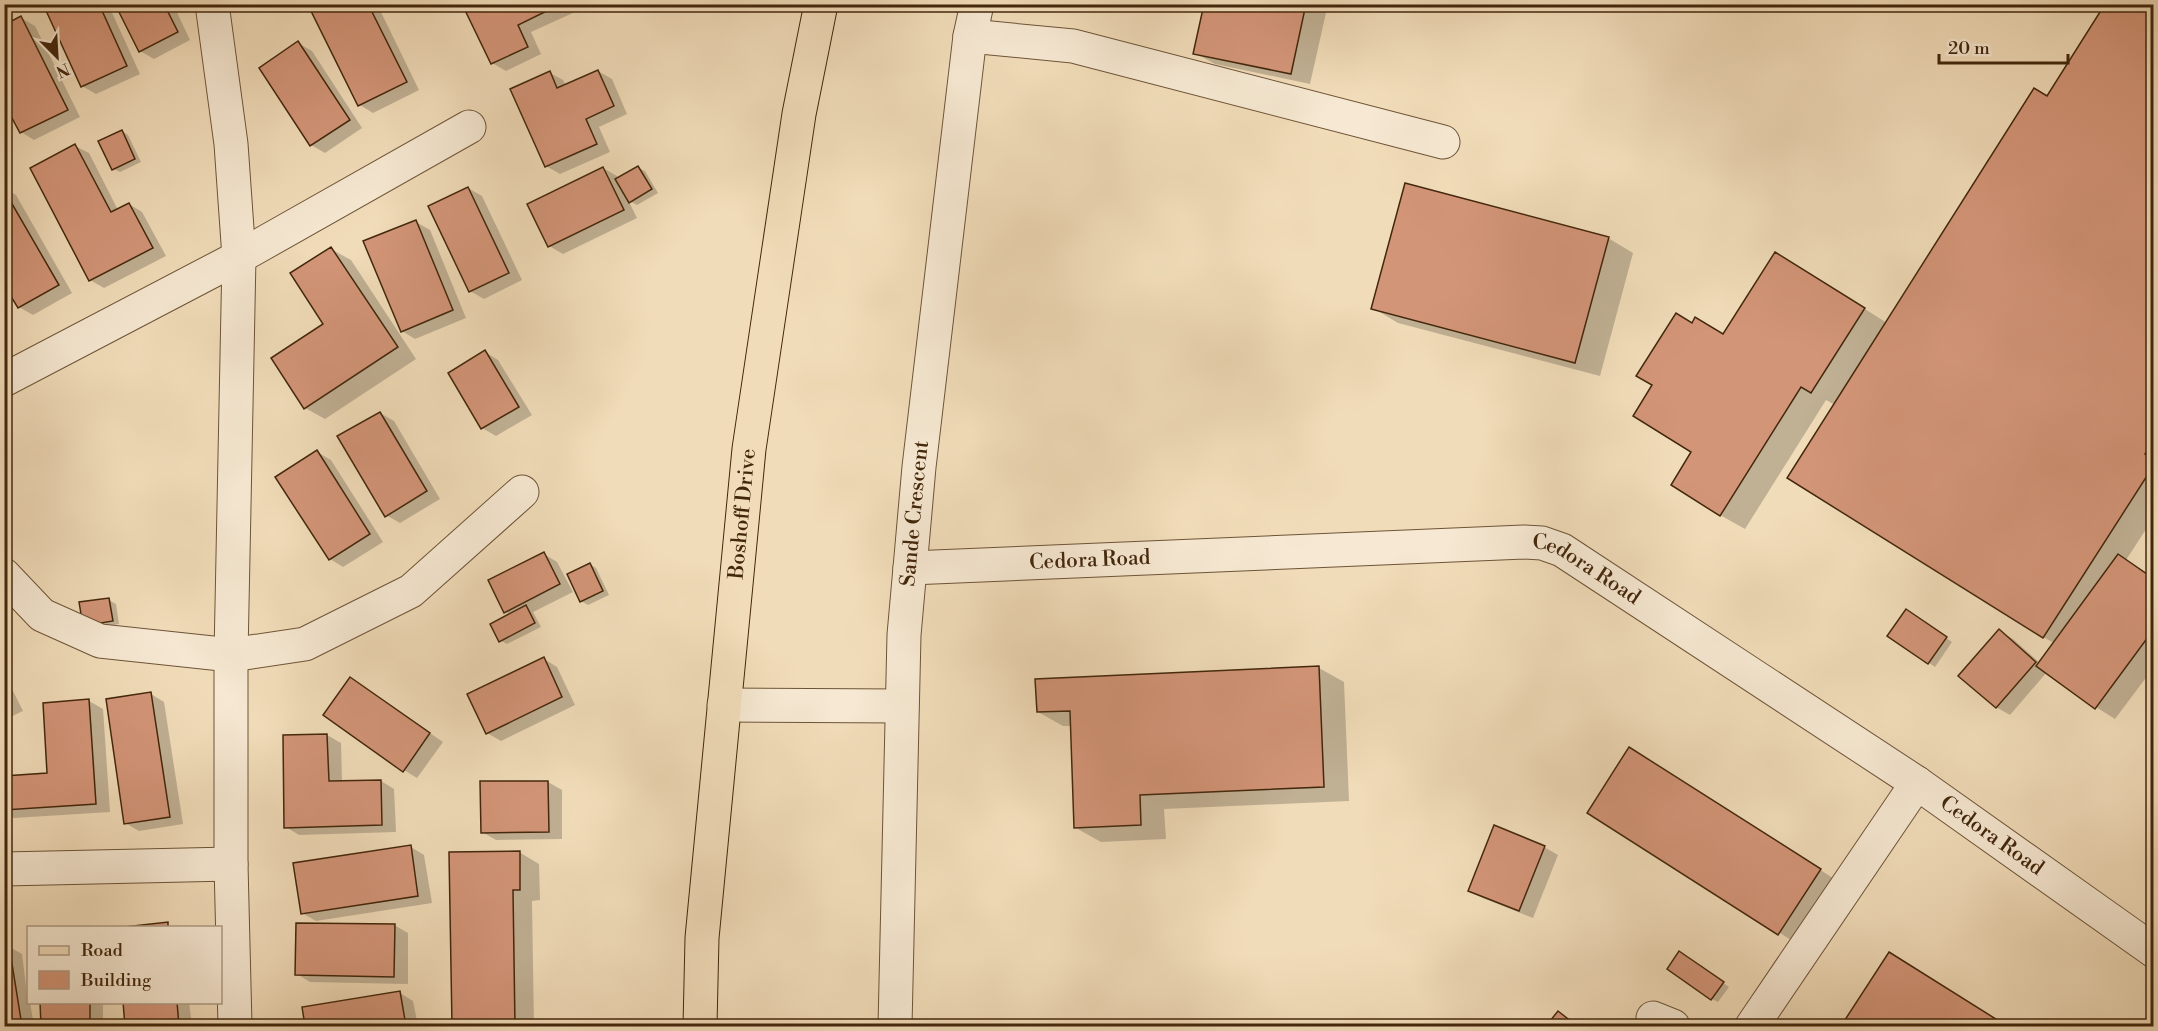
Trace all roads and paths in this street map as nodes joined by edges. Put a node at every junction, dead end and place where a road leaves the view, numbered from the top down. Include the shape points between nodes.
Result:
1 (212, 4) edge
2 (821, 4) edge
3 (977, 4) edge
4 (970, 36) junction
5 (469, 127) dead end
6 (1443, 142) dead end
7 (239, 257) junction
8 (4, 380) edge
9 (522, 492) dead end
10 (909, 568) junction
11 (4, 576) edge
12 (231, 655) junction
13 (724, 705) junction
14 (901, 706) junction
15 (1917, 783) junction
16 (231, 864) junction
17 (4, 869) edge
18 (2154, 951) edge
19 (234, 1026) edge
20 (700, 1026) edge
21 (895, 1026) edge
22 (1752, 1026) edge

1 - 7 street via 231,144
2 - 13 main road, Boshoff Drive via 799,114 749,449
3 - 4 street, Sande Crescent
4 - 6 street via 1073,46
4 - 10 street, Sande Crescent
5 - 7 street
7 - 8 street
7 - 12 street
9 - 12 street via 411,591 305,644
10 - 14 street, Sande Crescent
10 - 15 street, Cedora Road via 1542,543 1562,550
11 - 12 street via 42,615 100,641
12 - 16 street
13 - 14 street
13 - 20 main road, Boshoff Drive via 702,938
14 - 21 street, Sande Crescent
15 - 18 street, Cedora Road
15 - 22 street
16 - 17 street
16 - 19 street

